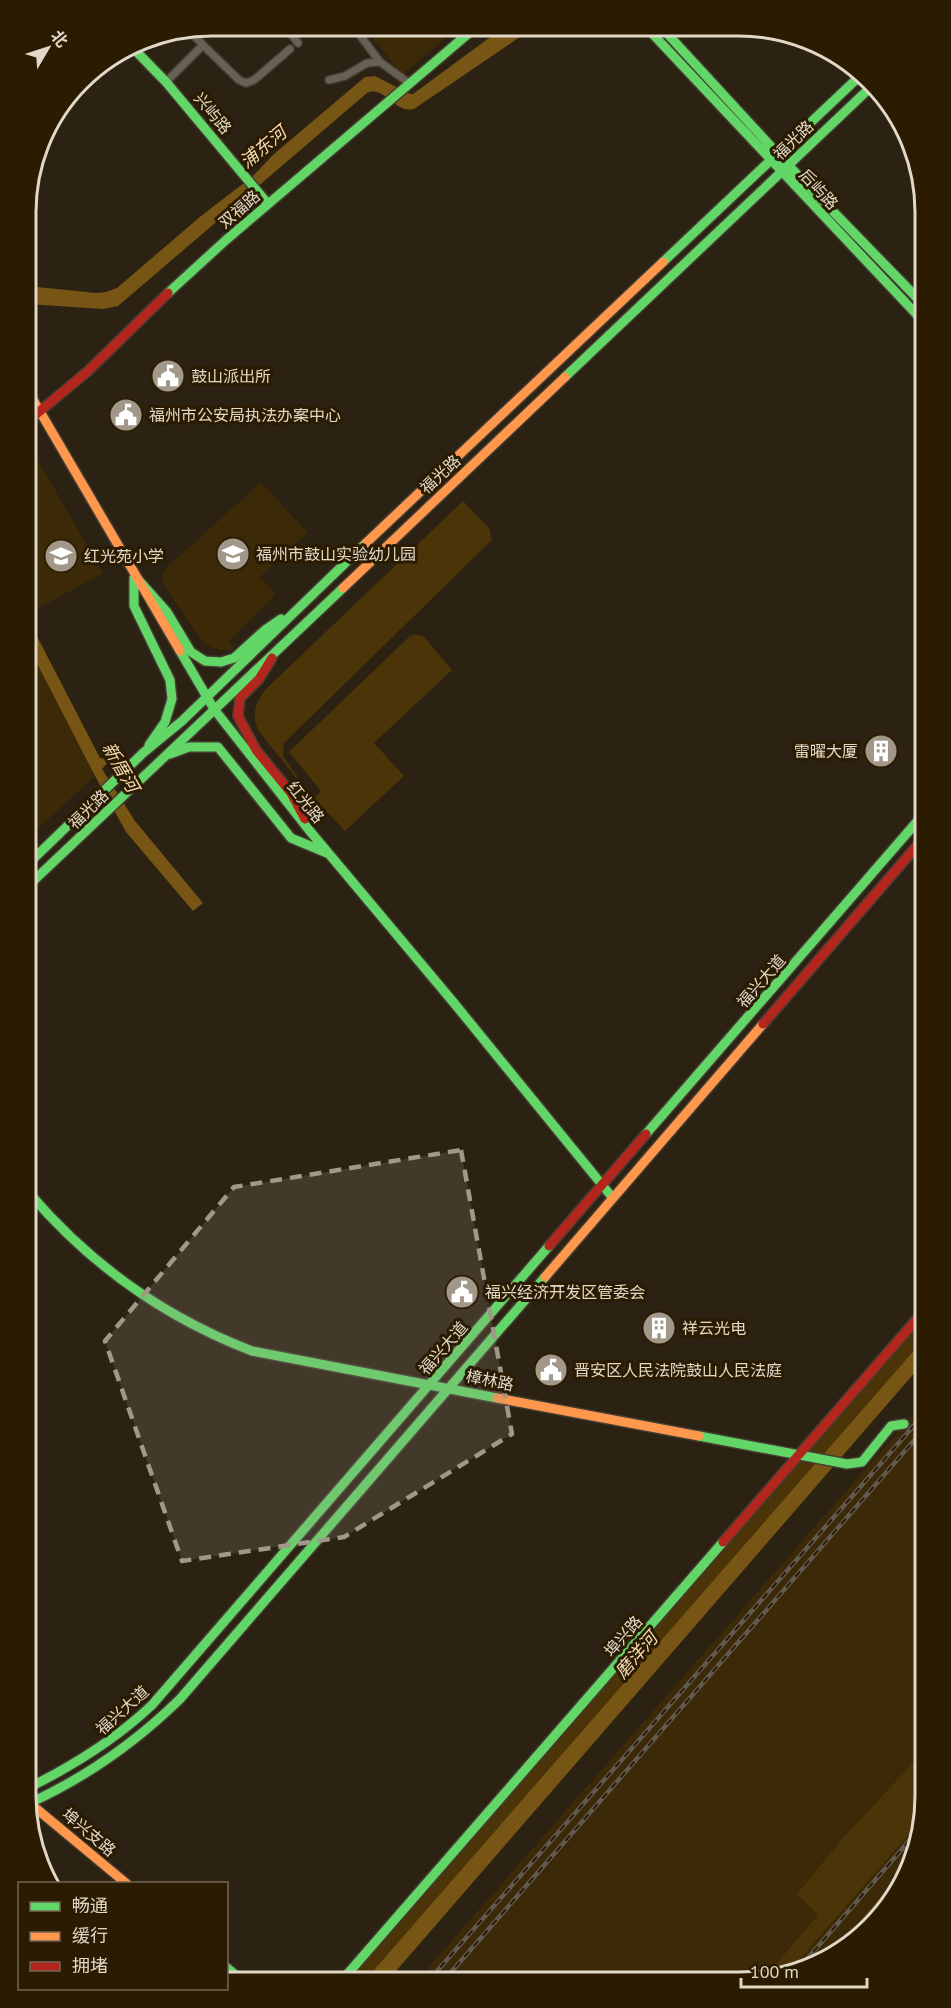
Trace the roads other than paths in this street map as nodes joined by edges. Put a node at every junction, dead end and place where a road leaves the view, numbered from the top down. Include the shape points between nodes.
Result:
1 (293, 36) edge
2 (360, 36) edge
3 (464, 36) edge
4 (654, 36) edge
5 (669, 36) edge
6 (196, 37) edge
7 (298, 43) dead end
8 (203, 45) junction
9 (290, 50) dead end
10 (138, 53) edge
11 (380, 62) junction
12 (329, 80) dead end
13 (855, 80) edge
14 (166, 82) junction
15 (406, 85) junction
16 (866, 91) edge
17 (775, 157) junction
18 (785, 168) junction
19 (268, 204) junction
20 (915, 296) edge
21 (915, 312) edge
22 (36, 405) edge
23 (40, 412) junction
24 (36, 415) edge
25 (135, 576) junction
26 (299, 608) junction
27 (276, 651) junction
28 (206, 697) junction
29 (214, 709) junction
30 (143, 753) junction
31 (164, 756) junction
32 (915, 824) edge
33 (309, 830) junction
34 (915, 848) edge
35 (328, 853) junction
36 (36, 856) edge
37 (36, 878) edge
38 (602, 1186) junction
39 (612, 1197) junction
40 (36, 1201) edge
41 (915, 1320) edge
42 (432, 1384) junction
43 (448, 1388) junction
44 (904, 1424) dead end
45 (799, 1456) junction
46 (36, 1784) edge
47 (36, 1801) edge
48 (37, 1807) edge
49 (125, 1882) edge
50 (349, 1972) edge

1 - 7 street
2 - 11 street
3 - 15 main road, 双福路
4 - 17 main road, 后屿路
5 - 17 main road, 后屿路
6 - 8 street
8 - 9 street via 246,83 258,78
8 - 14 street
10 - 14 main road, 兴屿路
11 - 12 street via 367,63
11 - 15 street
13 - 17 main road, 福光路
14 - 19 main road, 兴屿路
15 - 19 main road, 双福路
16 - 18 main road, 福光路
17 - 18 main road, 后屿路
17 - 26 main road, 福光路
18 - 20 main road, 后屿路
18 - 21 main road, 后屿路
18 - 27 main road, 福光路
19 - 23 main road, 双福路 via 181,280 60,398
22 - 23 main road, 红光路
23 - 24 main road, 双福路
23 - 25 main road, 红光路
25 - 26 main road via 167,612 191,652 205,661 234,658 265,630
25 - 28 main road, 红光路
25 - 30 main road via 134,606 170,680 172,699 165,722
26 - 28 main road, 福光路
27 - 29 main road, 福光路
27 - 33 main road via 259,679 240,698 238,716 256,750 295,800
28 - 29 main road, 红光路
28 - 30 main road, 福光路
29 - 31 main road, 福光路
29 - 33 main road, 红光路
30 - 36 main road, 福光路
31 - 35 main road via 189,747 218,747 291,838
31 - 37 main road, 福光路
32 - 38 main road, 福兴大道
33 - 35 main road, 红光路
34 - 39 main road, 福兴大道
35 - 38 main road, 红光路
38 - 39 main road, 红光路
38 - 42 main road, 福兴大道
39 - 43 main road, 福兴大道
40 - 42 main road, 樟林路 via 98,1262 174,1313 225,1341 277,1356
41 - 45 main road, 埠兴路
42 - 43 main road, 樟林路
42 - 46 main road, 福兴大道 via 152,1705 102,1747
43 - 45 main road, 樟林路
43 - 47 main road, 福兴大道 via 166,1713 102,1766
44 - 45 main road, 樟林路 via 891,1426 862,1462 847,1464
45 - 50 main road, 埠兴路
48 - 49 main road, 埠兴支路

